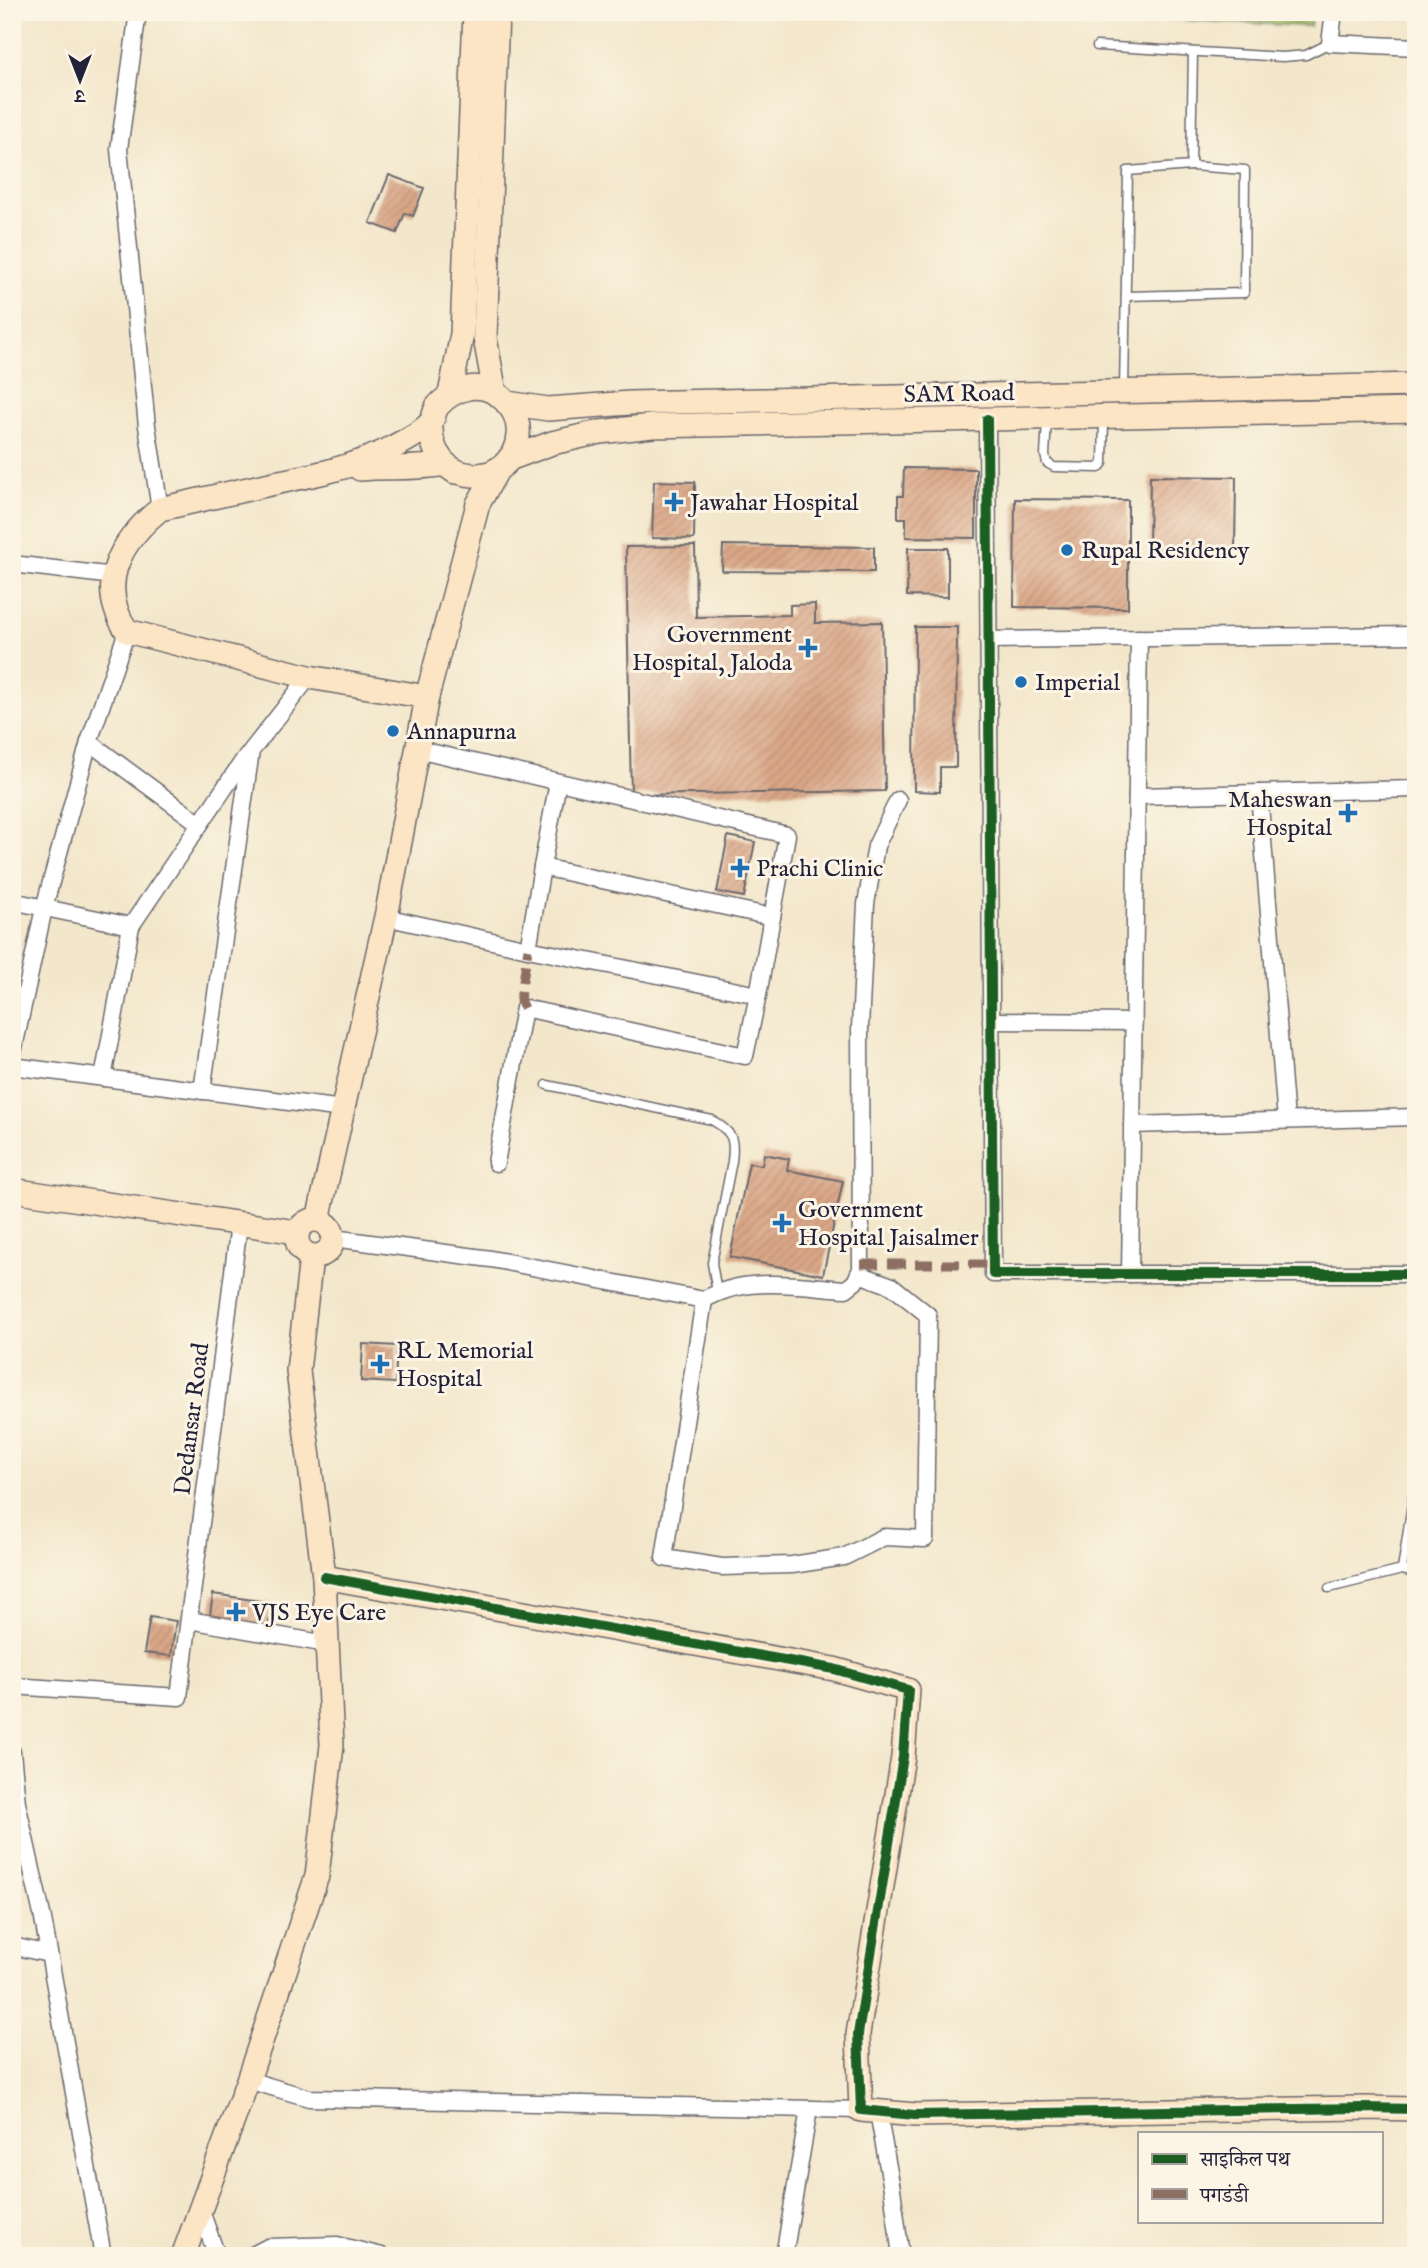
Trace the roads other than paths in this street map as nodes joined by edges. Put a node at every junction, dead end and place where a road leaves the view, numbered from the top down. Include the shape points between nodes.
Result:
1 (138, 12) edge
2 (475, 12) edge
3 (497, 12) edge
4 (1334, 12) edge
5 (1330, 43) junction
6 (1097, 46) dead end
7 (1416, 47) edge
8 (1193, 52) junction
9 (1415, 84) edge
10 (1191, 166) junction
11 (1416, 183) edge
12 (1126, 296) junction
13 (1416, 385) edge
14 (1124, 391) junction
15 (450, 394) junction
16 (501, 398) junction
17 (1416, 410) edge
18 (1104, 416) junction
19 (1047, 418) junction
20 (987, 419) junction
21 (431, 422) junction
22 (444, 464) junction
23 (503, 464) junction
24 (330, 471) junction
25 (478, 504) junction
26 (160, 509) junction
27 (12, 564) edge
28 (114, 576) junction
29 (127, 631) junction
30 (1416, 635) edge
31 (1139, 638) junction
32 (988, 639) junction
33 (309, 677) junction
34 (427, 697) junction
35 (89, 742) junction
36 (417, 749) junction
37 (251, 751) junction
38 (558, 782) junction
39 (1416, 789) edge
40 (1259, 793) junction
41 (1137, 796) junction
42 (898, 800) dead end
43 (200, 824) junction
44 (542, 867) junction
45 (12, 901) edge
46 (44, 908) junction
47 (385, 917) junction
48 (772, 917) junction
49 (131, 926) junction
50 (528, 949) junction
51 (758, 995) junction
52 (991, 1021) junction
53 (1134, 1022) junction
54 (12, 1057) edge
55 (12, 1066) edge
56 (103, 1078) junction
57 (547, 1084) dead end
58 (202, 1091) junction
59 (344, 1109) junction
60 (1416, 1117) edge
61 (1286, 1121) junction
62 (1132, 1125) junction
63 (496, 1163) dead end
64 (12, 1190) edge
65 (239, 1224) junction
66 (326, 1229) junction
67 (297, 1232) junction
68 (311, 1257) junction
69 (859, 1274) junction
70 (1130, 1274) junction
71 (1416, 1274) edge
72 (710, 1296) junction
73 (1416, 1477) edge
74 (1402, 1570) junction
75 (1416, 1573) edge
76 (324, 1577) junction
77 (1329, 1588) dead end
78 (189, 1620) junction
79 (327, 1644) junction
80 (12, 1686) edge
81 (12, 1752) edge
82 (12, 1946) edge
83 (49, 1954) junction
84 (248, 2080) junction
85 (809, 2109) junction
86 (1416, 2109) edge
87 (869, 2111) junction
88 (201, 2211) junction
89 (103, 2256) edge
90 (183, 2256) edge
91 (217, 2256) edge
92 (251, 2256) edge
93 (382, 2256) edge
94 (784, 2256) edge
95 (901, 2256) edge

1 - 26 street via 118,149
2 - 15 main road via 462,334
3 - 16 main road via 485,338
4 - 5 street
5 - 7 street
5 - 8 lane via 1306,55 1283,57
6 - 8 lane
8 - 10 lane
9 - 11 lane
10 - 12 lane via 1128,171
10 - 12 lane via 1245,170 1244,293
12 - 14 lane
13 - 14 main road
14 - 16 main road via 630,402 548,409
15 - 16 main road via 483,388
15 - 21 main road via 436,408
16 - 23 main road via 518,425 518,437
17 - 18 main road, SAM Road
18 - 19 main road, SAM Road
18 - 19 lane via 1103,463 1099,468 1048,463
19 - 20 main road, SAM Road
20 - 23 main road, SAM Road via 652,426 552,443
20 - 32 street
21 - 22 main road via 432,444
21 - 24 main road via 380,453
22 - 23 main road via 470,476
22 - 24 main road
22 - 25 main road via 469,482
23 - 25 main road
24 - 26 main road
25 - 34 main road
26 - 28 main road via 140,525 124,547
27 - 28 street
28 - 29 main road via 112,599
29 - 33 main road
29 - 35 street
30 - 31 street
31 - 32 street
31 - 41 street
32 - 52 street
33 - 34 main road
33 - 37 street
34 - 36 main road
35 - 43 street
35 - 46 street
36 - 38 street
36 - 47 main road
37 - 43 street
37 - 58 street
38 - 44 street
38 - 48 street via 787,835
39 - 40 street
40 - 41 street
40 - 61 street
41 - 53 street
42 - 69 street via 876,846 866,904 860,1028
43 - 49 street
44 - 48 street
44 - 50 street
45 - 46 street
46 - 49 street
46 - 54 street
47 - 50 street
47 - 59 main road
48 - 51 street
49 - 56 street
50 - 51 street
51 - 63 street via 745,1056 524,1007
52 - 53 street
52 - 70 street via 993,1274
53 - 62 street
55 - 56 street
56 - 58 street
57 - 72 lane via 712,1120 732,1136
58 - 59 street
59 - 66 main road
60 - 61 street
61 - 62 street
62 - 70 street
64 - 65 main road
65 - 67 main road
65 - 78 street, Dedansar Road
66 - 67 main road via 305,1222
66 - 68 main road via 331,1246
66 - 72 street
67 - 68 main road via 297,1245
68 - 76 main road via 298,1371
69 - 72 street via 846,1289 768,1284
69 - 72 street via 892,1286 928,1315 925,1539 884,1537 845,1557 792,1565 722,1567 664,1558
70 - 71 street
73 - 74 lane
74 - 75 lane
74 - 77 lane
76 - 79 main road
76 - 87 main road via 835,1669 908,1690 904,1757 858,2034
78 - 79 street
78 - 80 street, Dedansar Road via 179,1696
79 - 84 main road via 332,1745 317,1876
81 - 83 street via 17,1803
82 - 83 street
83 - 89 street
84 - 85 street via 309,2098
84 - 88 main road
85 - 87 street
85 - 94 street
86 - 87 main road via 915,2115
87 - 95 street via 892,2189
88 - 90 main road
88 - 91 street
92 - 93 street via 268,2247 337,2245

